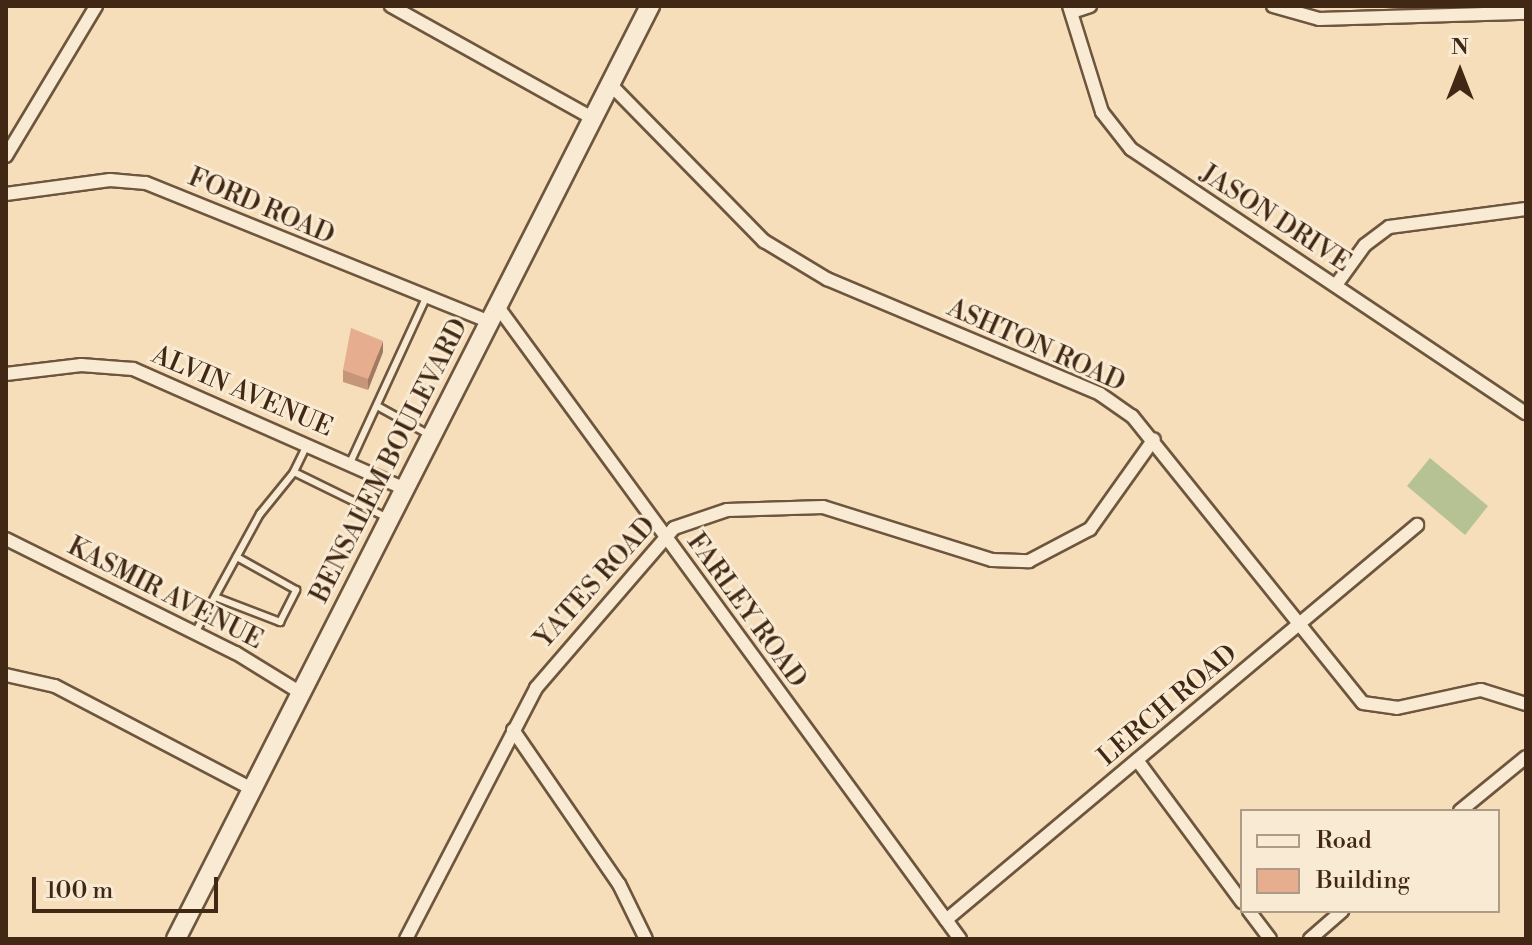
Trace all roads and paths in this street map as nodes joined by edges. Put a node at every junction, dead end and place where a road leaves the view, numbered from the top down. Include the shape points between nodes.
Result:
1 (96, 6) edge
2 (391, 6) edge
3 (650, 6) edge
4 (1090, 6) edge
5 (1273, 6) edge
6 (1070, 9) edge
7 (1526, 13) edge
8 (611, 85) junction
9 (594, 119) junction
10 (6, 156) edge
11 (6, 194) edge
12 (1526, 209) edge
13 (1336, 285) junction
14 (426, 298) junction
15 (494, 315) junction
16 (6, 374) edge
17 (379, 407) junction
18 (1526, 413) edge
19 (432, 436) junction
20 (1154, 439) junction
21 (308, 443) junction
22 (350, 463) junction
23 (294, 472) junction
24 (405, 489) junction
25 (390, 519) junction
26 (1417, 525) dead end
27 (665, 536) junction
28 (6, 539) edge
29 (237, 557) junction
30 (215, 597) junction
31 (1300, 626) junction
32 (195, 633) junction
33 (6, 675) edge
34 (301, 693) junction
35 (1526, 704) edge
36 (513, 730) junction
37 (1526, 757) edge
38 (1137, 760) junction
39 (252, 789) junction
40 (1462, 809) edge
41 (1240, 899) edge
42 (1250, 913) edge
43 (1340, 913) edge
44 (946, 920) junction
45 (176, 939) edge
46 (406, 939) edge
47 (646, 939) edge
48 (960, 939) edge
49 (1270, 939) edge
50 (1310, 939) edge

1 - 10 street
2 - 9 street
3 - 8 main road, BENSALEM BOULEVARD
4 - 6 street
5 - 7 street via 1319,19
6 - 13 street, JASON DRIVE via 1102,112 1131,149
8 - 9 main road, BENSALEM BOULEVARD
8 - 20 street, ASHTON ROAD via 764,241 840,286 1112,400
9 - 15 main road, BENSALEM BOULEVARD
11 - 14 street, FORD ROAD via 110,180 146,183
12 - 13 street via 1389,227 1365,245
13 - 18 street, JASON DRIVE
14 - 15 street, FORD ROAD
14 - 17 lane
15 - 19 main road, BENSALEM BOULEVARD
15 - 27 street, FARLEY ROAD
16 - 21 street, ALVIN AVENUE via 125,367
17 - 19 lane
17 - 22 lane
19 - 24 main road, BENSALEM BOULEVARD
20 - 27 street, YATES ROAD via 1090,529 1061,550 1029,561 992,560 823,507 727,510
20 - 31 street, ASHTON ROAD
21 - 22 street, ALVIN AVENUE
21 - 23 lane
22 - 24 street, ALVIN AVENUE
23 - 25 lane
23 - 29 lane
24 - 25 main road, BENSALEM BOULEVARD
25 - 34 main road, BENSALEM BOULEVARD
26 - 31 street, LERCH ROAD
27 - 36 street, YATES ROAD via 558,657
27 - 44 street, FARLEY ROAD
28 - 32 street, KASMIR AVENUE
29 - 30 lane
29 - 30 lane via 296,590 280,622
30 - 32 lane
31 - 35 street, ASHTON ROAD via 1353,695 1370,706 1397,708 1481,690
31 - 38 street, LERCH ROAD
32 - 34 street, KASMIR AVENUE
33 - 39 street via 55,686
34 - 39 main road, BENSALEM BOULEVARD
36 - 46 street, YATES ROAD
36 - 47 street via 619,884
37 - 40 street
38 - 41 street
38 - 44 street, LERCH ROAD
39 - 45 main road, BENSALEM BOULEVARD
42 - 49 street
43 - 50 street
44 - 48 street, FARLEY ROAD

